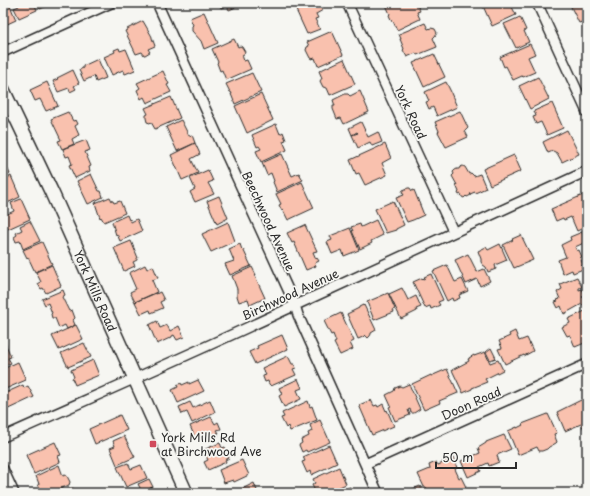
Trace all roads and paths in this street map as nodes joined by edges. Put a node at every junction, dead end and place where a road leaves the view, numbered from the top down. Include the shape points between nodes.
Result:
1 (111, 3) edge
2 (157, 3) edge
3 (347, 3) edge
4 (537, 3) edge
5 (3, 52) edge
6 (3, 90) edge
7 (587, 112) edge
8 (587, 172) edge
9 (454, 231) junction
10 (295, 305) junction
11 (587, 364) edge
12 (135, 378) junction
13 (3, 437) edge
14 (365, 464) junction
15 (3, 469) edge
16 (14, 493) edge
17 (186, 493) edge
18 (378, 493) edge

1 - 5 street
2 - 10 street, Beechwood Avenue
3 - 9 street, York Road
4 - 7 street
6 - 12 main road, York Mills Road
8 - 9 street, Birchwood Avenue
9 - 10 street, Birchwood Avenue
10 - 12 street, Birchwood Avenue
10 - 14 street, Beechwood Avenue
11 - 14 street, Doon Road
12 - 13 street, Birchwood Avenue
12 - 17 main road, York Mills Road
14 - 18 street, Beechwood Avenue
15 - 16 street

